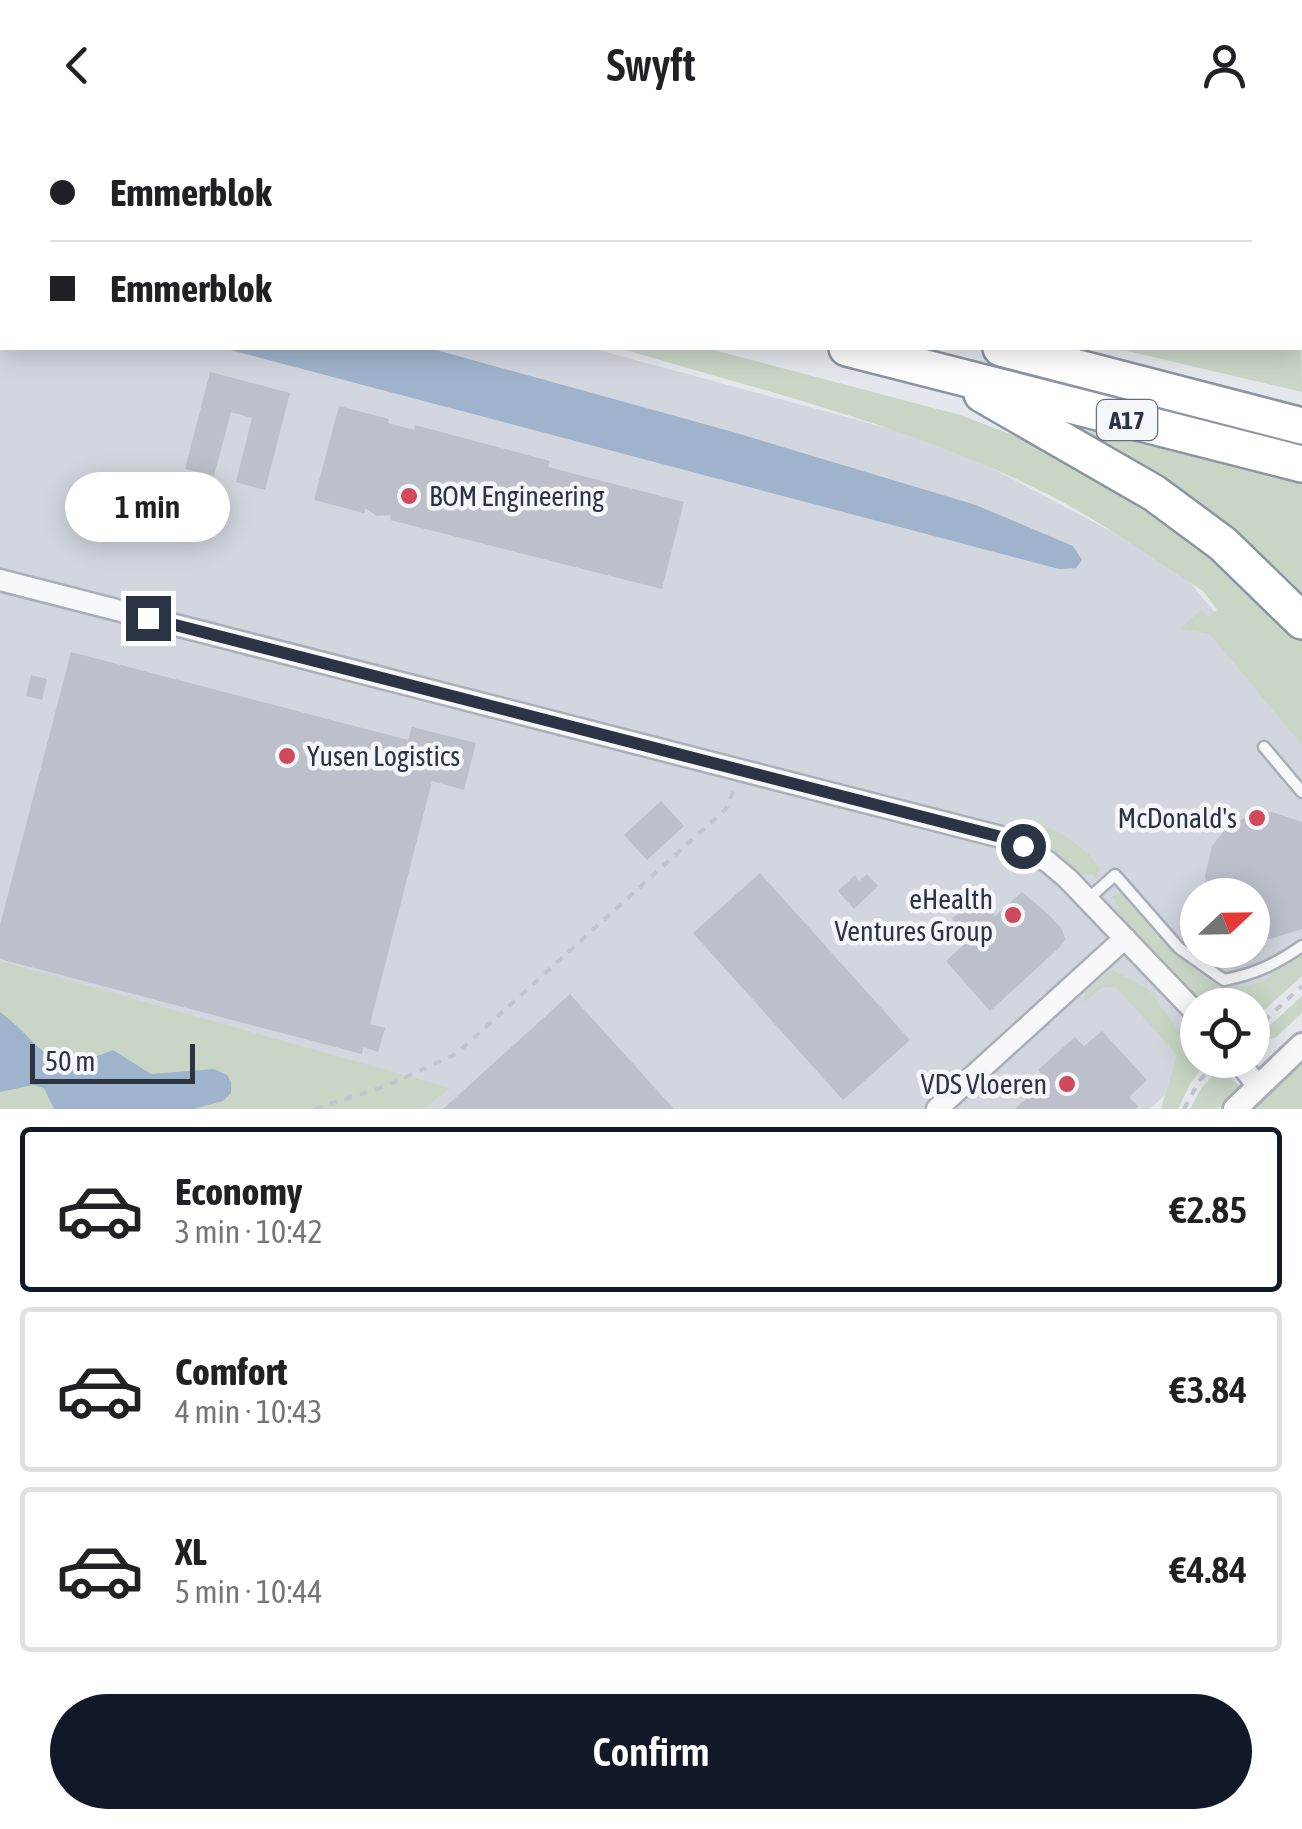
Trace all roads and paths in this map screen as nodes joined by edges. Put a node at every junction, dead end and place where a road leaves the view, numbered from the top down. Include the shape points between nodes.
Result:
1 (855, 350) edge
2 (1009, 350) edge
3 (951, 375) junction
4 (1302, 426) edge
5 (1302, 464) edge
6 (0, 580) edge
7 (1302, 621) edge
8 (1264, 747) dead end
9 (740, 772) junction
10 (1302, 792) edge
11 (1088, 900) junction
12 (1124, 938) junction
13 (1302, 946) edge
14 (1302, 986) edge
15 (1180, 996) edge
16 (1270, 1015) edge
17 (1302, 1045) edge
18 (1201, 1078) edge
19 (1251, 1078) edge
20 (1258, 1086) junction
21 (314, 1109) edge
22 (937, 1109) edge
23 (1184, 1109) edge
24 (1235, 1109) edge

1 - 3 highway, A17
2 - 4 highway, A17
3 - 5 highway, A17
3 - 7 highway, A17 via 1154,493 1223,544
6 - 9 street
8 - 10 lane
9 - 11 street via 1005,838 1048,862
9 - 21 path via 726,809 456,1054
11 - 12 street
11 - 13 lane via 1115,875 1179,948 1224,980 1273,966
12 - 15 street
12 - 22 street
14 - 16 path
17 - 20 street
18 - 23 path
19 - 20 street
20 - 24 street

